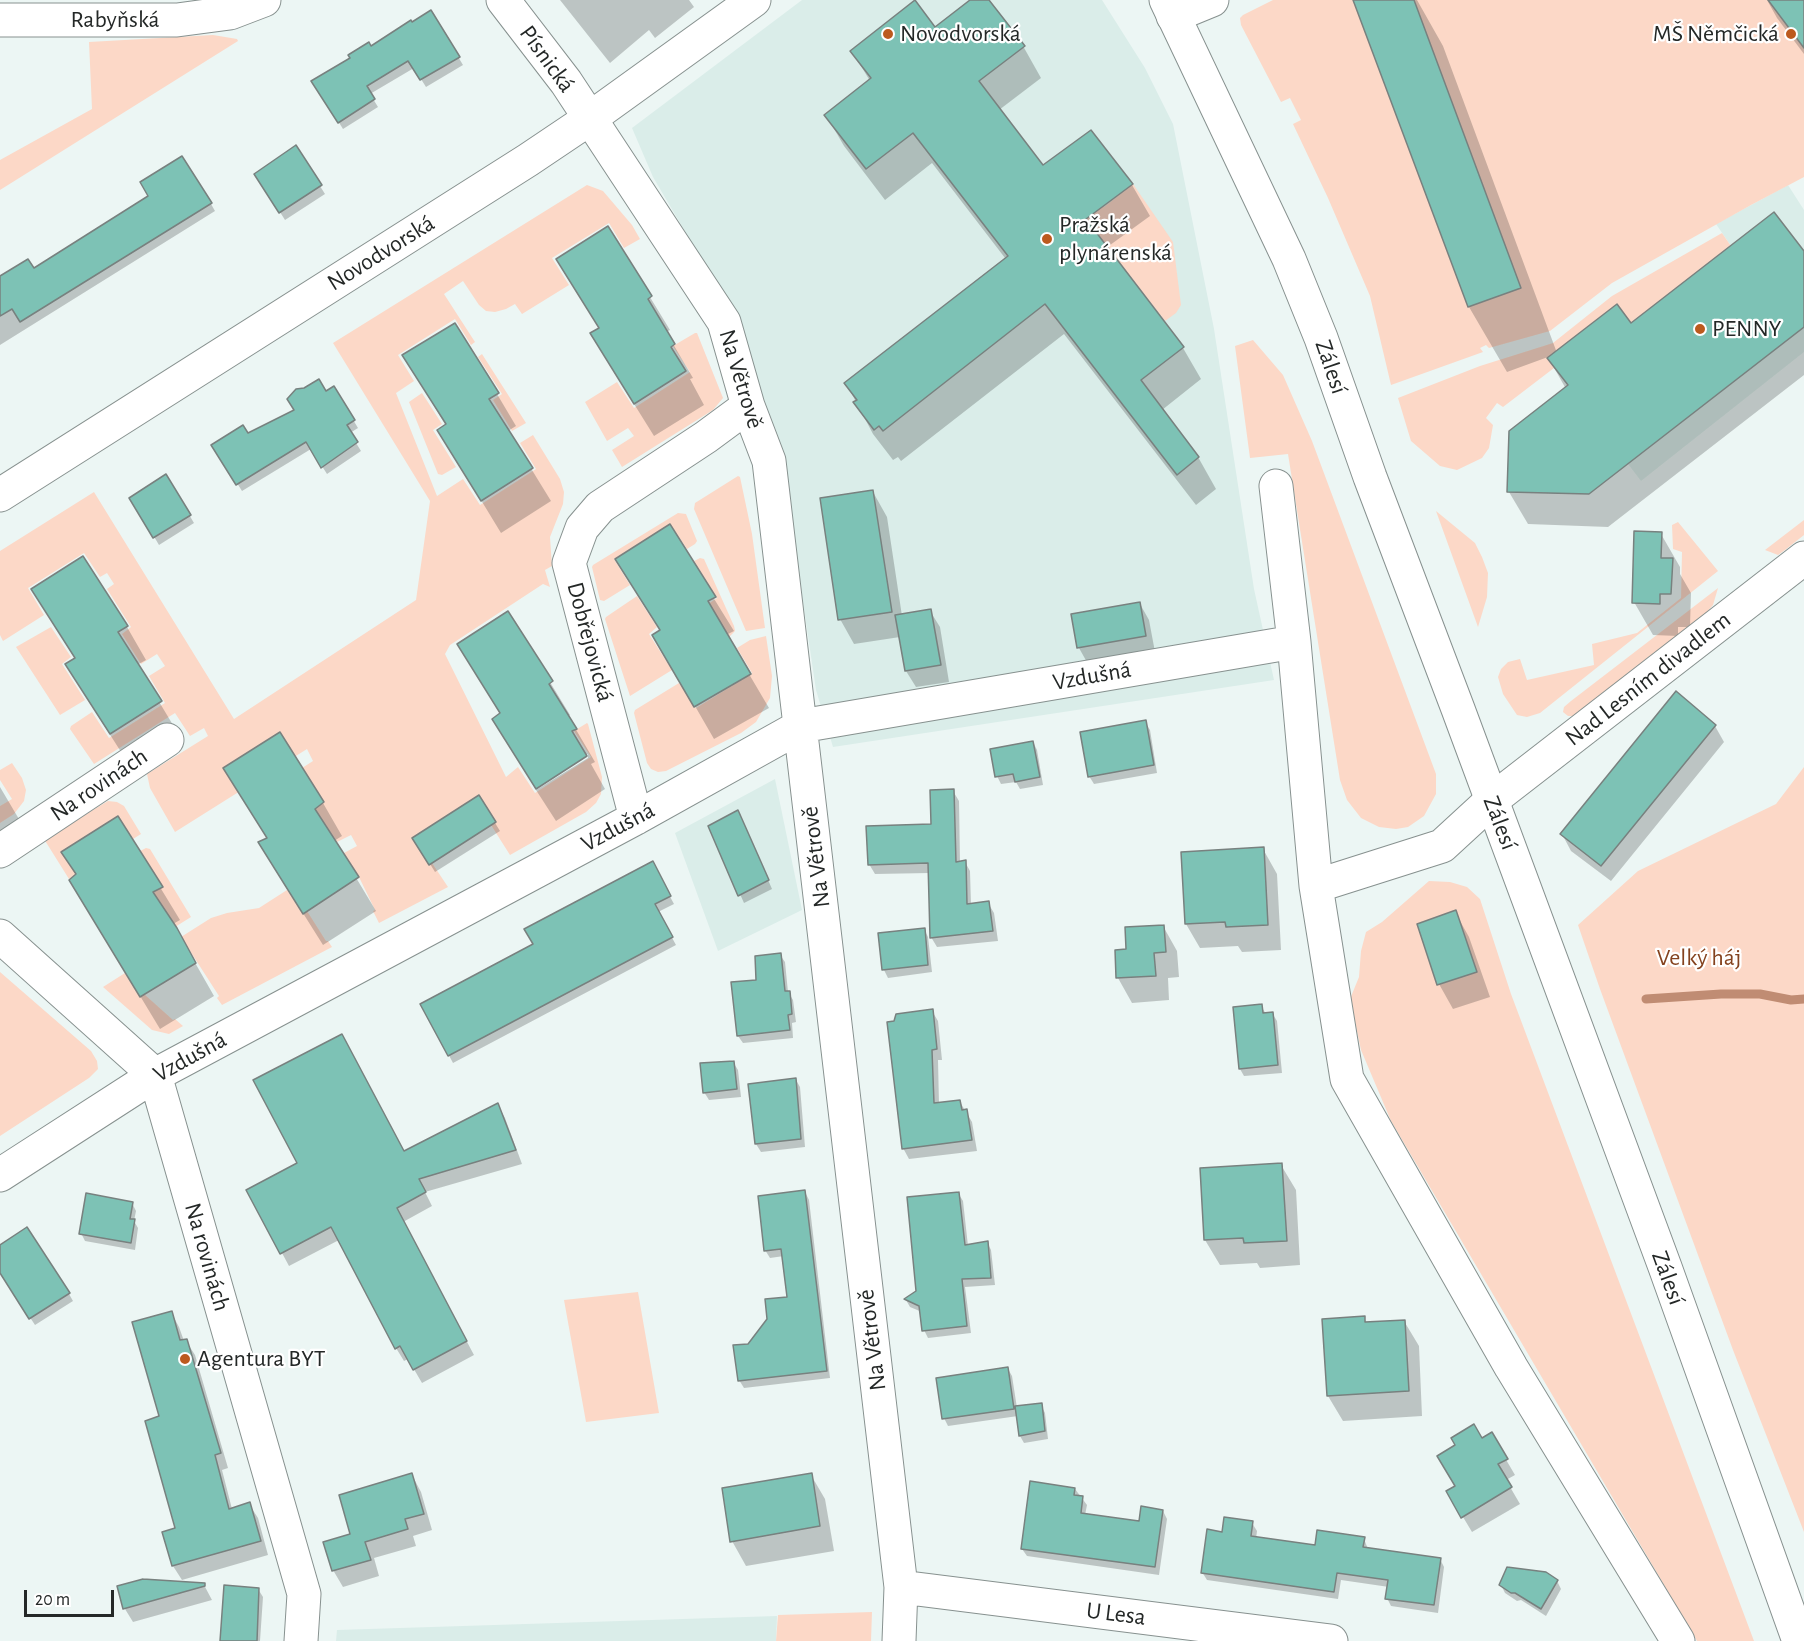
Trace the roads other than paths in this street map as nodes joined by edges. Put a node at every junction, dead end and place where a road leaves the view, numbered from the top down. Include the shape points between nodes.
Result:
1 (264, 0) edge
2 (503, 0) edge
3 (754, 0) edge
4 (1212, 0) edge
5 (1166, 5) edge
6 (0, 20) edge
7 (590, 119) junction
8 (748, 406) junction
9 (1276, 486) dead end
10 (0, 495) edge
11 (1804, 558) edge
12 (1294, 642) junction
13 (801, 726) junction
14 (168, 740) dead end
15 (1492, 800) junction
16 (636, 818) junction
17 (0, 851) edge
18 (1316, 886) junction
19 (0, 936) edge
20 (155, 1075) junction
21 (0, 1175) edge
22 (901, 1587) junction
23 (301, 1641) edge
24 (899, 1641) edge
25 (1331, 1641) edge
26 (1678, 1641) edge
27 (1799, 1641) edge

1 - 6 street, Rabyňská via 230,13 177,20
2 - 7 street, Písnická
3 - 7 street, Novodvorská
4 - 5 street
5 - 15 street, Zálesí via 1306,300
7 - 8 street, Na Větrově via 724,321
7 - 10 street, Novodvorská
8 - 13 street, Na Větrově via 769,461
8 - 16 street, Dobřejovická via 600,507 582,528 568,563
9 - 12 street
11 - 15 street, Nad Lesním divadlem
12 - 13 street, Vzdušná
12 - 18 street
13 - 16 street, Vzdušná
13 - 22 street, Na Větrově
14 - 17 street, Na rovinách
15 - 18 street, Nad Lesním divadlem via 1442,846
15 - 27 street, Zálesí
16 - 20 street, Vzdušná
18 - 26 street via 1347,1079 1511,1367
19 - 20 street
20 - 21 street, Vzdušná
20 - 23 street, Na rovinách via 304,1594
22 - 24 street, Na Větrově
22 - 25 street, U Lesa

